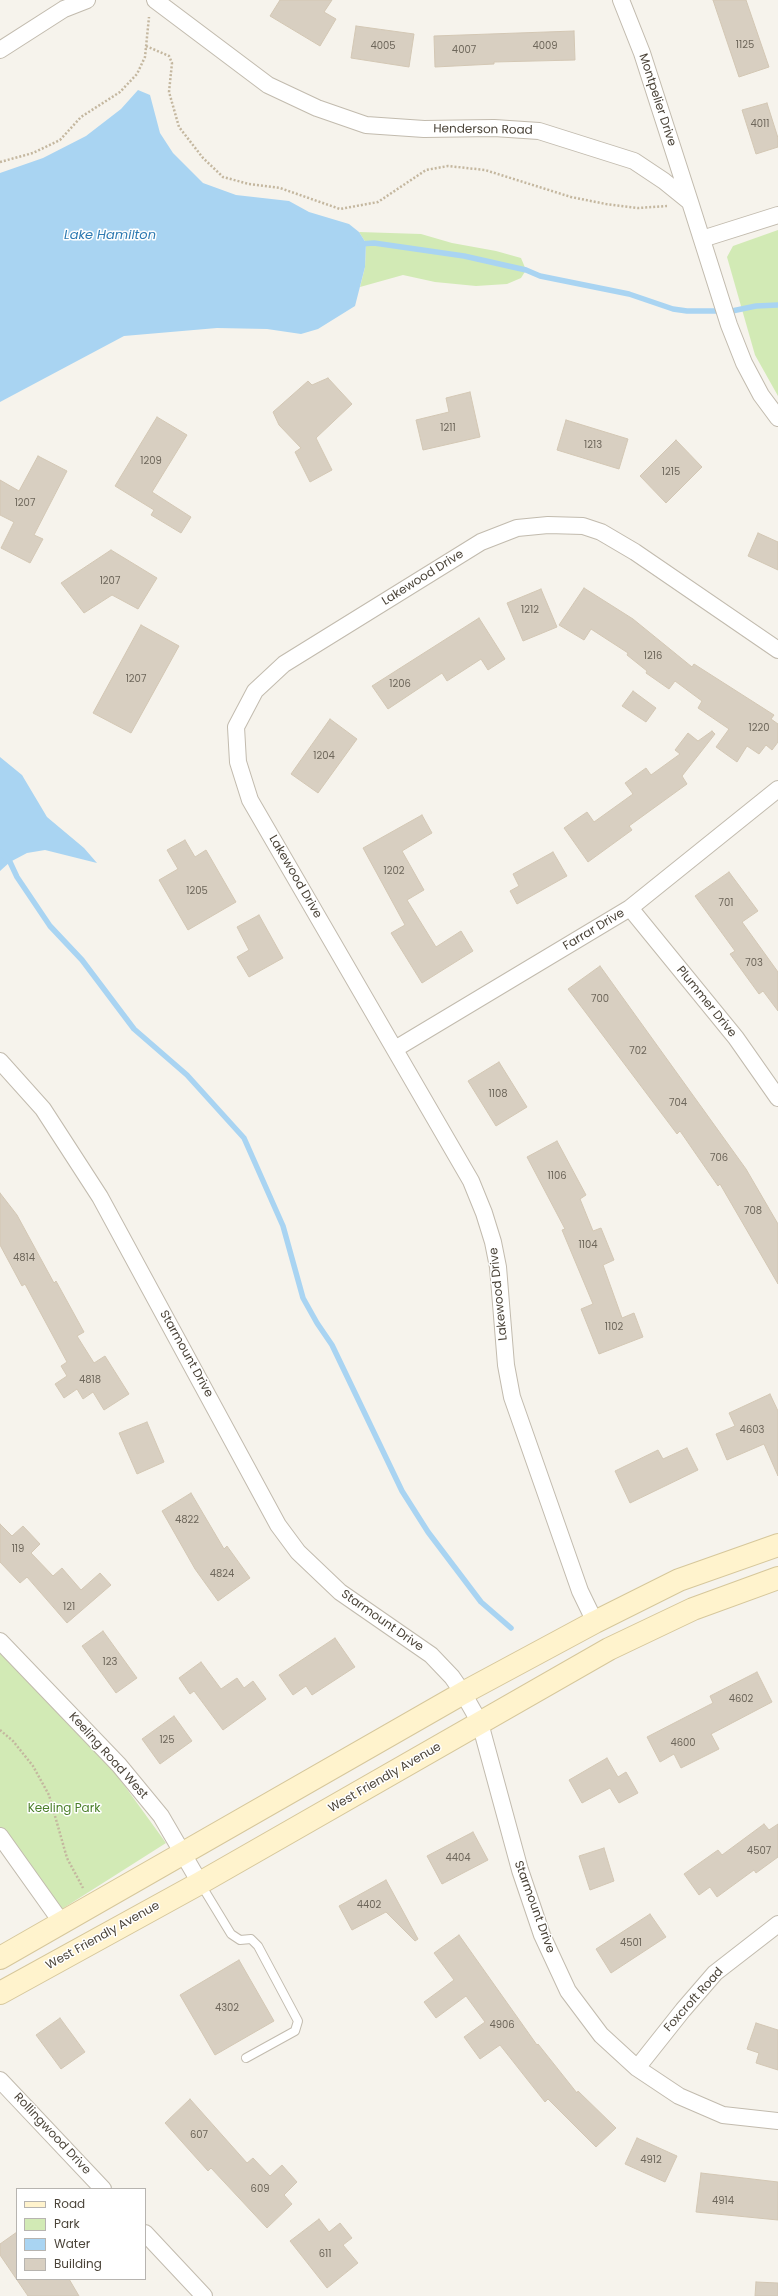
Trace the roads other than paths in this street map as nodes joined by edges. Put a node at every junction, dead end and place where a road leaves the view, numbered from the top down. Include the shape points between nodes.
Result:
1 (87, 0) edge
2 (621, 0) edge
3 (152, 7) edge
4 (0, 50) edge
5 (690, 202) junction
6 (778, 215) edge
7 (702, 239) junction
8 (778, 418) edge
9 (778, 650) edge
10 (778, 789) edge
11 (630, 908) junction
12 (395, 1049) junction
13 (0, 1061) edge
14 (778, 1098) edge
15 (778, 1545) edge
16 (778, 1578) edge
17 (595, 1622) junction
18 (0, 1641) edge
19 (464, 1694) junction
20 (480, 1723) junction
21 (0, 1836) edge
22 (183, 1854) junction
23 (200, 1883) junction
24 (62, 1923) junction
25 (778, 1924) edge
26 (0, 1958) edge
27 (0, 1993) edge
28 (246, 2058) dead end
29 (637, 2068) junction
30 (0, 2080) edge
31 (778, 2121) edge
32 (102, 2188) edge
33 (146, 2234) edge
34 (204, 2296) edge

1 - 4 street via 64,9
2 - 5 street, Montpelier Drive via 642,53
3 - 5 street, Henderson Road via 268,85 317,108 366,125 539,131 634,161
5 - 7 street
6 - 7 street
7 - 8 street via 744,363 761,395
9 - 12 street, Lakewood Drive via 635,552 601,532 583,526 517,528 481,542 284,664 255,691 236,727 238,762 250,800
10 - 11 street, Farrar Drive
11 - 12 street, Farrar Drive
11 - 14 street, Plummer Drive via 736,1038
12 - 17 street, Lakewood Drive via 471,1181 484,1213 498,1267 506,1365 512,1397 580,1591
13 - 19 street, Starmount Drive via 43,1109 100,1197 278,1525 298,1552 340,1592 431,1656
15 - 17 main road via 679,1580
16 - 20 main road, West Friendly Avenue via 693,1609 609,1649
17 - 19 main road
18 - 22 street, Keeling Road West via 119,1765 161,1816
19 - 20 street, Starmount Drive
19 - 22 main road
20 - 23 main road, West Friendly Avenue
20 - 29 street, Starmount Drive via 520,1870 542,1935 568,1991 601,2035
21 - 24 street
22 - 23 street, Keeling Road West
22 - 24 main road
23 - 27 main road, West Friendly Avenue
23 - 28 lane via 231,1934 240,1940 251,1939 258,1946 298,2020 295,2032
24 - 26 main road
25 - 29 street, Foxcroft Road via 715,1973
29 - 31 street, Starmount Drive via 679,2096 723,2115
30 - 32 street, Rollingwood Drive
33 - 34 street

